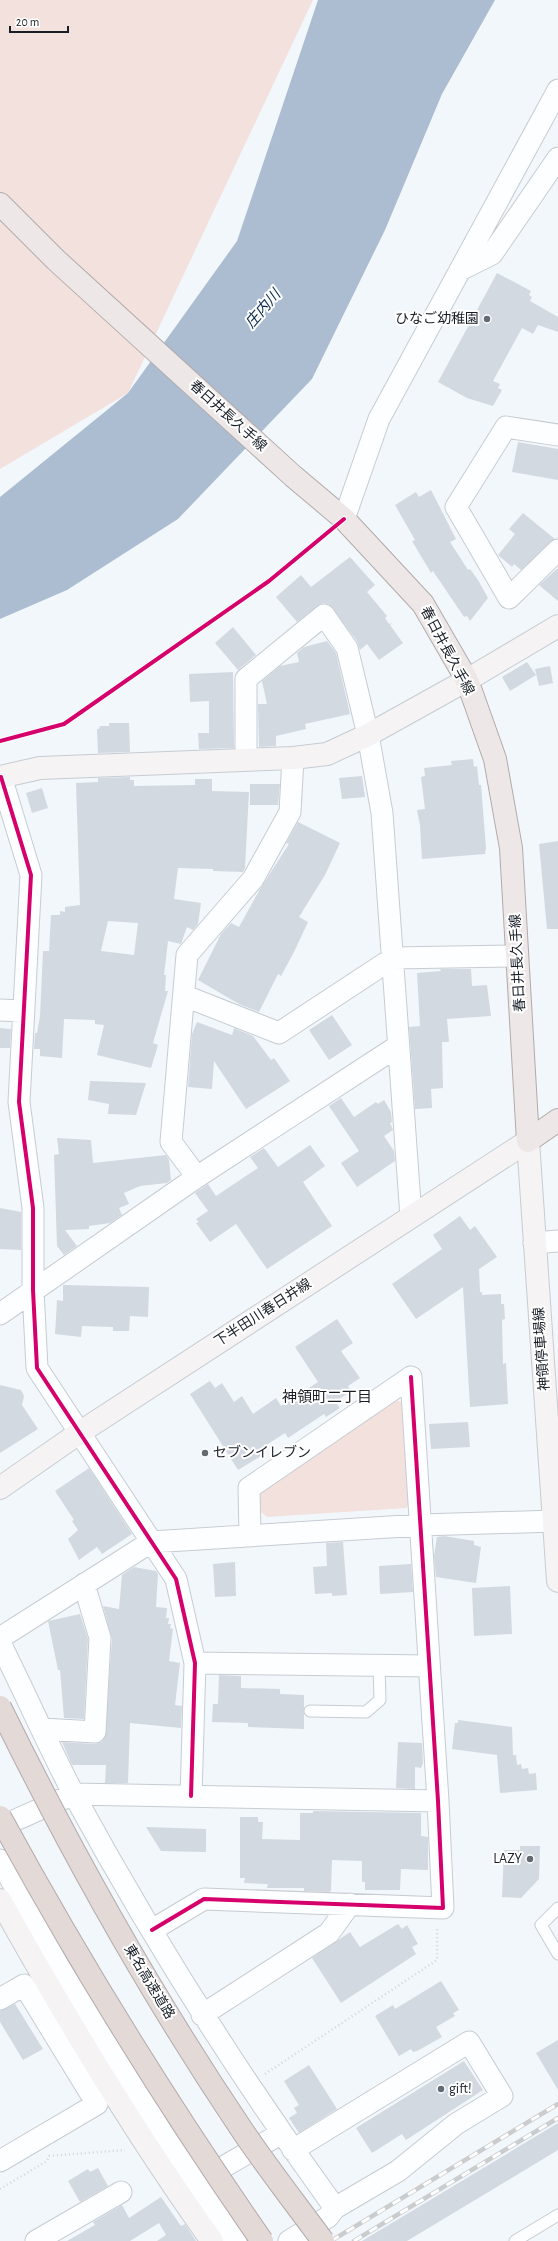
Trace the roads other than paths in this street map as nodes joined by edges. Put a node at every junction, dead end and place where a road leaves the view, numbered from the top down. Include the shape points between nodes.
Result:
1 (558, 90) edge
2 (558, 158) edge
3 (0, 204) edge
4 (460, 270) junction
5 (558, 435) edge
6 (344, 519) junction
7 (558, 550) edge
8 (558, 626) edge
9 (466, 680) junction
10 (368, 735) junction
11 (246, 758) junction
12 (293, 758) junction
13 (0, 777) edge
14 (517, 956) junction
15 (393, 958) junction
16 (185, 996) junction
17 (0, 1010) edge
18 (22, 1011) junction
19 (398, 1046) junction
20 (558, 1120) edge
21 (528, 1141) junction
22 (197, 1177) junction
23 (411, 1217) junction
24 (558, 1241) edge
25 (534, 1242) junction
26 (33, 1290) junction
27 (0, 1314) edge
28 (79, 1433) junction
29 (0, 1488) edge
30 (556, 1521) edge
31 (421, 1525) junction
32 (250, 1535) junction
33 (151, 1542) junction
34 (558, 1581) edge
35 (84, 1584) junction
36 (0, 1638) edge
37 (0, 1643) edge
38 (195, 1663) junction
39 (379, 1666) junction
40 (429, 1666) junction
41 (0, 1707) edge
42 (310, 1711) dead end
43 (42, 1729) junction
44 (74, 1794) junction
45 (191, 1796) junction
46 (438, 1801) junction
47 (0, 1818) edge
48 (0, 1827) edge
49 (0, 1860) edge
50 (0, 1900) edge
51 (350, 1904) junction
52 (558, 1908) edge
53 (152, 1930) junction
54 (558, 1954) edge
55 (0, 1999) edge
56 (202, 2015) junction
57 (287, 2142) junction
58 (0, 2161) edge
59 (196, 2182) junction
60 (122, 2192) dead end
61 (335, 2208) junction
62 (558, 2215) edge
63 (55, 2235) edge
64 (36, 2241) edge
65 (212, 2241) edge
66 (236, 2241) edge
67 (262, 2241) edge
68 (289, 2241) edge
69 (323, 2241) edge
70 (515, 2241) edge

1 - 4 street
2 - 4 street via 492,254
3 - 6 main road, 春日井長久手線 via 56,260 293,476
4 - 6 street via 379,419
5 - 7 street via 506,426 456,507 509,598
6 - 9 main road, 春日井長久手線 via 423,604
8 - 9 main road
9 - 10 main road
9 - 14 main road, 春日井長久手線 via 495,759 511,848
10 - 11 street via 347,648 324,615 246,679
10 - 12 main road via 327,754
10 - 15 street via 382,813
11 - 12 main road
11 - 13 main road via 40,768
12 - 16 street via 290,812 254,879 187,955
13 - 18 street via 31,876
14 - 15 street
14 - 21 main road, 春日井長久手線
15 - 16 street via 279,1033
15 - 19 street
16 - 22 street via 171,1142
17 - 18 street
18 - 26 street via 19,1102 34,1208
19 - 22 street
19 - 23 street
20 - 21 main road
21 - 23 main road, 下半田川春日井線
21 - 25 main road, 神領停車場線
22 - 26 street
23 - 28 main road, 下半田川春日井線
24 - 25 street
25 - 30 main road, 神領停車場線
26 - 27 street
26 - 28 street via 37,1368
28 - 29 main road, 下半田川春日井線
28 - 33 street
30 - 31 street
30 - 34 main road, 神領停車場線
31 - 32 street
31 - 32 street via 411,1377 250,1488
31 - 40 street
32 - 33 street
33 - 35 street
33 - 38 street via 176,1579
35 - 36 street
35 - 43 street via 100,1638 95,1732
37 - 43 street
38 - 39 street
38 - 45 street
39 - 40 street
39 - 42 lane via 380,1700 366,1712
40 - 46 street
41 - 69 highway, 東名高速道路, bridge via 94,1888 158,1999 240,2128
43 - 44 street
44 - 45 street
44 - 48 street
44 - 53 street
45 - 46 street
46 - 51 street via 443,1908
47 - 67 highway, bridge via 48,1907 119,2026 199,2150
49 - 59 street via 59,1967
50 - 65 main road via 90,2055 169,2181
51 - 53 street via 204,1899
51 - 56 street via 329,1933
52 - 54 lane via 541,1924
53 - 56 street
55 - 58 street via 24,1985 97,2104
56 - 57 street
57 - 59 street
57 - 61 street
57 - 61 street via 469,2042 502,2096 456,2124 398,2171
59 - 66 street
60 - 63 street
61 - 68 street via 328,2217
62 - 70 lane
63 - 64 street

